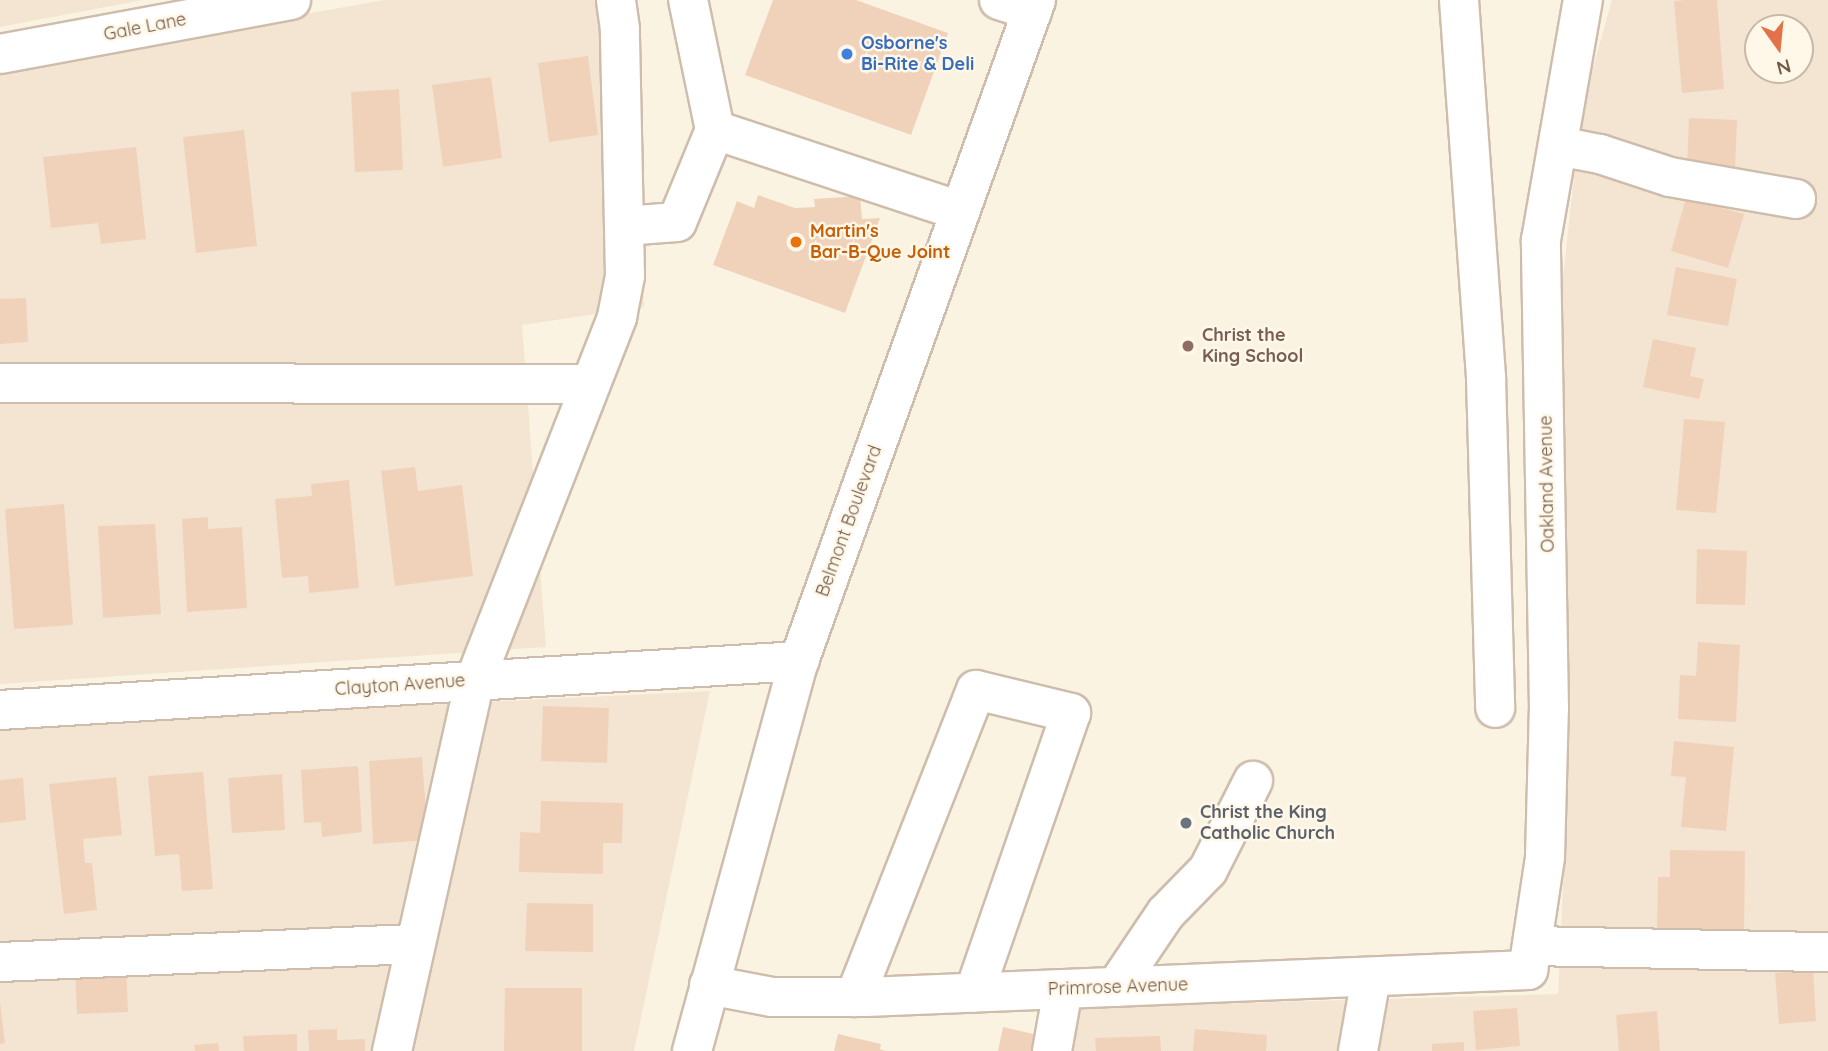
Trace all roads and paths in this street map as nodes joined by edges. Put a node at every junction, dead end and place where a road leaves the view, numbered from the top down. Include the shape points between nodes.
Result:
1 (291, 0) edge
2 (616, 0) edge
3 (688, 0) edge
4 (1459, 0) edge
5 (1583, 0) edge
6 (1022, 4) edge
7 (0, 54) edge
8 (715, 130) junction
9 (1558, 146) junction
10 (1796, 199) dead end
11 (960, 211) junction
12 (624, 226) junction
13 (0, 383) edge
14 (590, 384) junction
15 (799, 661) junction
16 (475, 680) junction
17 (1549, 709) junction
18 (0, 710) edge
19 (1253, 781) dead end
20 (415, 944) junction
21 (1828, 952) edge
22 (1530, 958) junction
23 (0, 962) edge
24 (1371, 977) junction
25 (709, 985) junction
26 (1116, 987) junction
27 (1063, 989) junction
28 (974, 993) junction
29 (855, 997) junction
30 (392, 1051) edge
31 (692, 1051) edge
32 (1052, 1051) edge
33 (1358, 1051) edge

1 - 7 street, Gale Lane
2 - 12 street
3 - 8 street
4 - 17 street via 1486,377 1481,707
5 - 9 street, Oakland Avenue
6 - 11 street, Belmont Boulevard
8 - 11 street
8 - 12 street via 677,222
9 - 10 street via 1670,177
9 - 17 street, Oakland Avenue via 1541,240
11 - 15 street, Belmont Boulevard
12 - 14 street via 625,276 617,317
13 - 14 street
14 - 16 street
15 - 16 street, Clayton Avenue
15 - 25 street, Belmont Boulevard
16 - 18 street, Clayton Avenue
16 - 20 street
17 - 22 street, Oakland Avenue via 1545,857
19 - 26 street via 1208,870 1166,913
20 - 23 street
20 - 30 street
21 - 22 street, Primrose Avenue
22 - 24 street, Primrose Avenue
24 - 26 street, Primrose Avenue
24 - 33 street
25 - 29 street, Primrose Avenue via 772,997
25 - 31 street, Belmont Boulevard
26 - 27 street, Primrose Avenue
27 - 28 street, Primrose Avenue
27 - 32 street
28 - 29 street, Primrose Avenue
28 - 29 street via 1072,713 976,690

